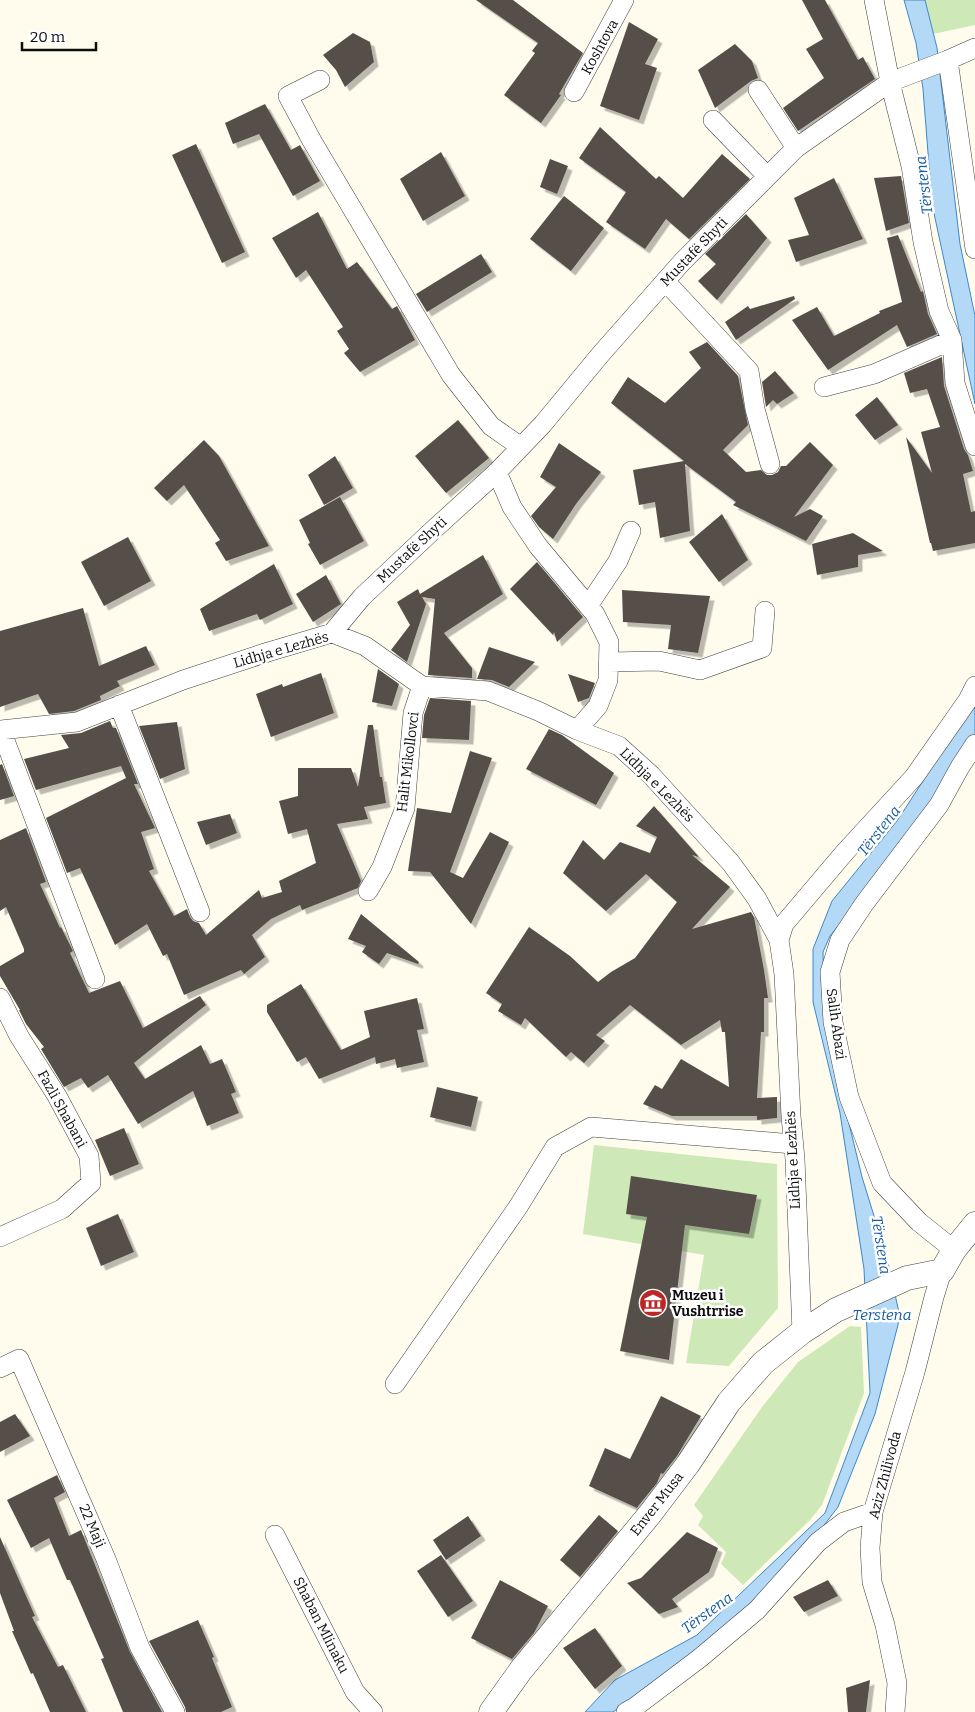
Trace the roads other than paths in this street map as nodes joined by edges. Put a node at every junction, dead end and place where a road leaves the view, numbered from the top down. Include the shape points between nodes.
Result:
1 (624, 0) edge
2 (874, 0) edge
3 (975, 48) edge
4 (948, 60) junction
5 (320, 80) dead end
6 (890, 82) junction
7 (758, 90) dead end
8 (574, 92) dead end
9 (712, 120) dead end
10 (796, 148) junction
11 (767, 176) junction
12 (975, 249) edge
13 (665, 281) junction
14 (952, 340) junction
15 (824, 387) dead end
16 (975, 446) edge
17 (522, 447) junction
18 (770, 464) dead end
19 (498, 472) junction
20 (631, 531) dead end
21 (588, 606) junction
22 (764, 611) dead end
23 (332, 633) junction
24 (609, 662) junction
25 (422, 686) junction
26 (975, 686) edge
27 (119, 705) junction
28 (1, 730) edge
29 (577, 730) junction
30 (975, 744) edge
31 (368, 891) dead end
32 (200, 912) dead end
33 (779, 940) junction
34 (95, 979) dead end
35 (0, 998) edge
36 (794, 1144) junction
37 (975, 1224) edge
38 (0, 1237) edge
39 (954, 1250) junction
40 (942, 1270) junction
41 (802, 1332) junction
42 (0, 1368) edge
43 (395, 1384) dead end
44 (873, 1512) junction
45 (275, 1535) dead end
46 (175, 1712) edge
47 (373, 1712) edge
48 (491, 1712) edge
49 (626, 1712) edge
50 (895, 1712) edge

1 - 8 street, Koshtova
2 - 6 street
3 - 4 street, Mustafë Shyti
4 - 6 street, Mustafë Shyti
4 - 12 street
5 - 17 street via 288,96 312,141 451,374 490,426
6 - 10 street, Mustafë Shyti
6 - 14 street via 911,166 923,242 939,311
7 - 10 street
9 - 11 street
10 - 11 street, Mustafë Shyti
11 - 13 street, Mustafë Shyti
13 - 17 street, Mustafë Shyti
13 - 18 street via 749,371
14 - 15 street via 874,374
14 - 16 street via 955,383
17 - 19 street, Mustafë Shyti
19 - 21 street via 512,507 538,546
19 - 23 street, Mustafë Shyti via 362,597
20 - 21 street via 618,560
21 - 24 street via 609,642
22 - 24 street via 762,648 700,670 659,661
23 - 25 street, Lidhja e Lezhës via 364,646
23 - 27 street, Lidhja e Lezhës via 183,680
24 - 29 street via 608,680 598,706
25 - 29 street, Lidhja e Lezhës via 488,691
25 - 31 street, Halit Mikollovci via 413,713 405,808 382,867
26 - 33 street via 914,777 784,924
27 - 28 street, Lidhja e Lezhës via 77,722
27 - 32 street
28 - 34 street, Lidhja e Lezhës
29 - 33 street, Lidhja e Lezhës via 619,746 651,775 731,863 757,899
30 - 39 street, Salih Abazi via 939,805 840,940 830,972 834,1022 849,1097 882,1183 919,1222
33 - 36 street, Lidhja e Lezhës
35 - 38 street, Fazli Shabani via 89,1156 91,1183 62,1209
36 - 41 street, Lidhja e Lezhës
36 - 43 street via 591,1127 555,1147 518,1207
37 - 39 street
39 - 40 street
40 - 41 street, Enver Musa via 908,1278 836,1310
40 - 44 street, Aziz Zhilivoda
41 - 48 street, Enver Musa via 763,1363 729,1402 688,1464
42 - 46 street, 22 Maji via 19,1359 106,1559 140,1648
44 - 49 street via 844,1522 818,1542 757,1610 700,1658
44 - 50 street, Aziz Zhilivoda via 872,1582 897,1683
45 - 47 street, Shaban Mlinaku via 355,1692

